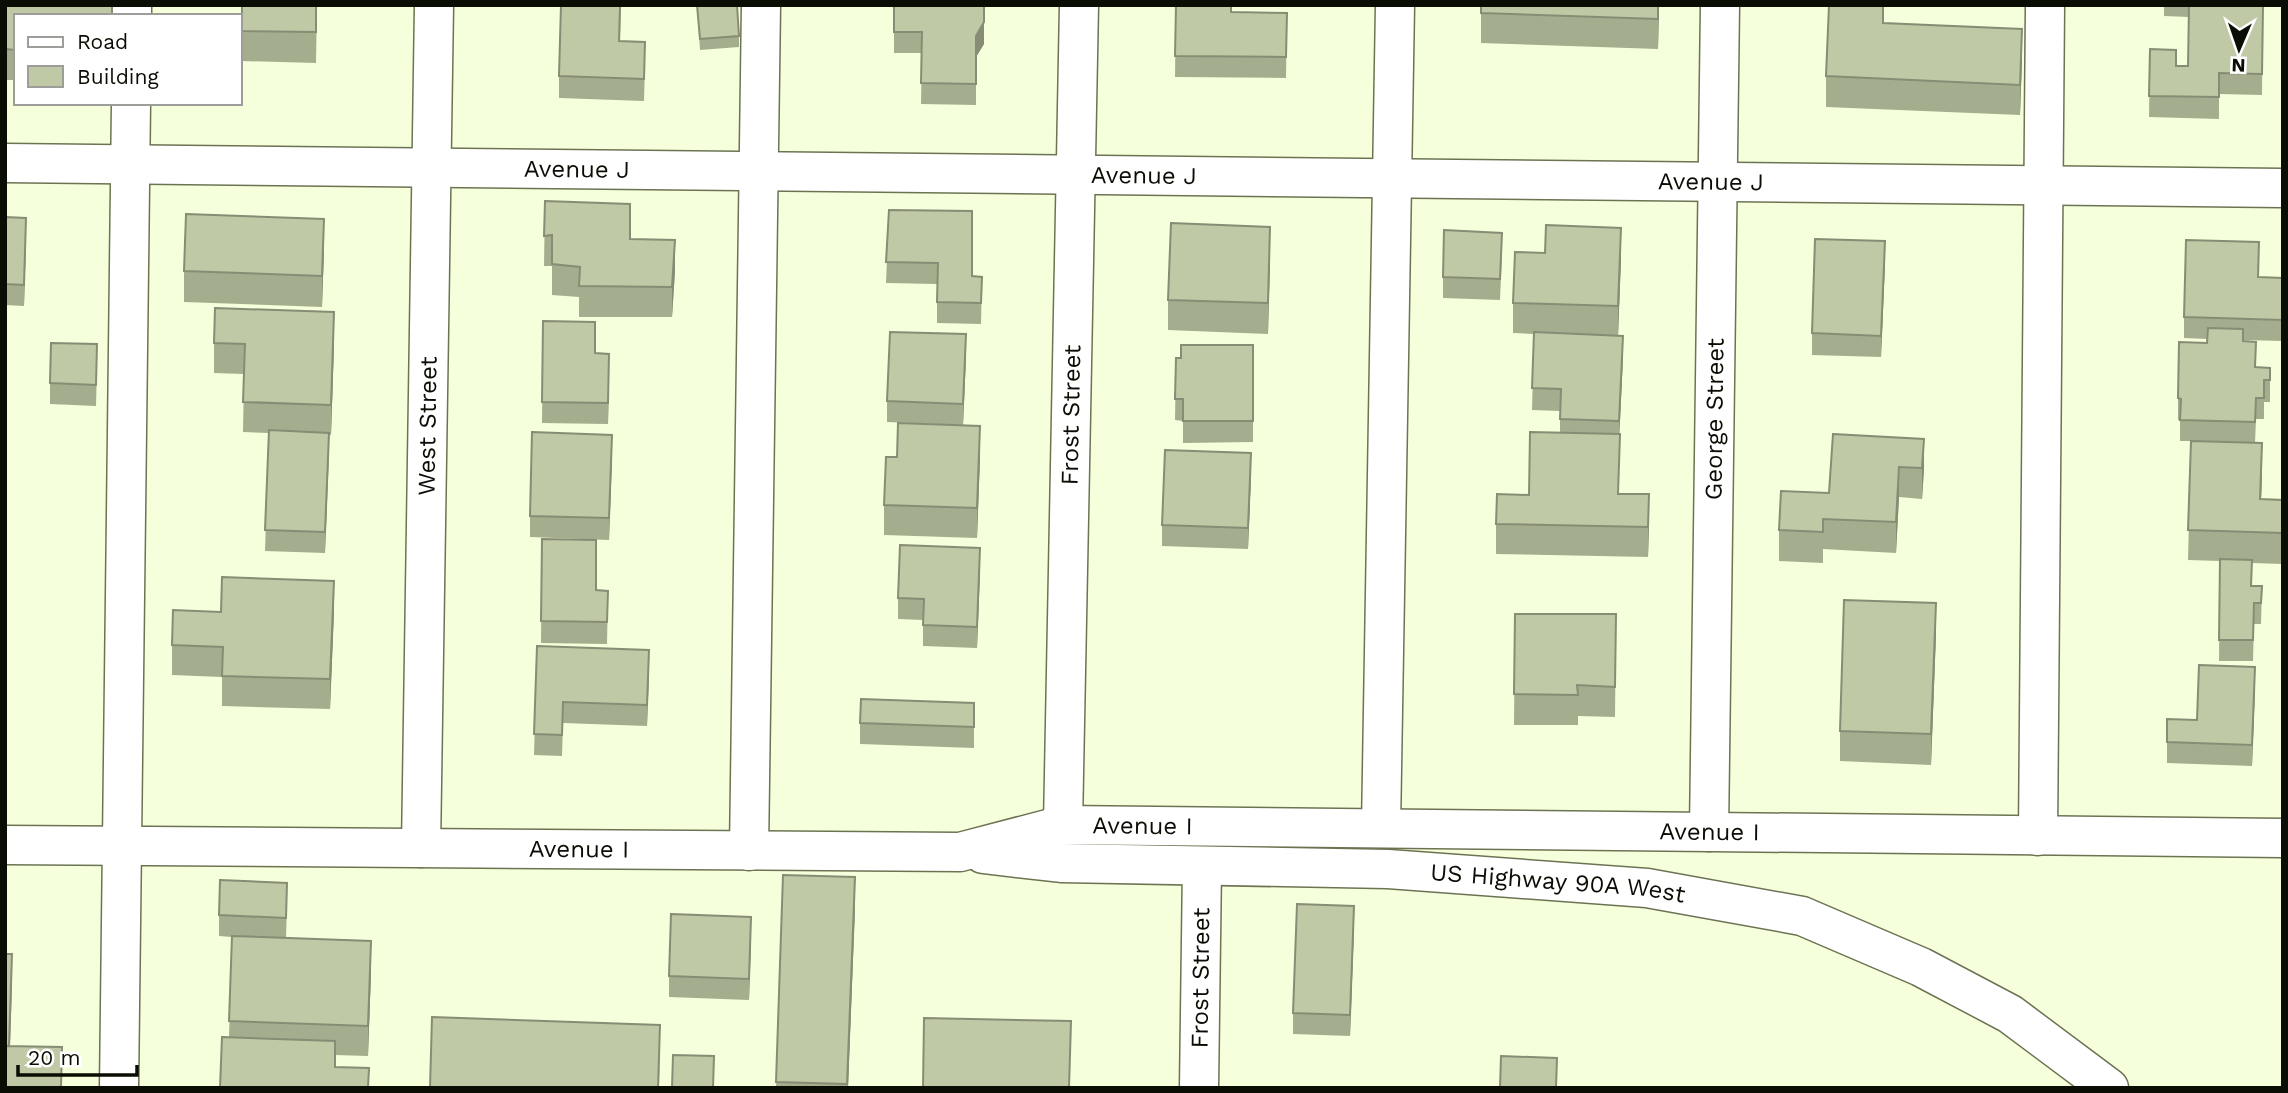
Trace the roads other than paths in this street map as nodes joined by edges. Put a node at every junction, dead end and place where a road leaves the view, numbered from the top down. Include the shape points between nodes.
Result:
1 (434, 5) edge
2 (761, 5) edge
3 (1079, 5) edge
4 (1395, 5) edge
5 (1720, 5) edge
6 (2045, 5) edge
7 (131, 105) edge
8 (5, 163) edge
9 (130, 164) junction
10 (431, 168) junction
11 (759, 171) junction
12 (1077, 175) junction
13 (1392, 178) junction
14 (1717, 182) junction
15 (2044, 185) junction
16 (2283, 188) edge
17 (1063, 825) junction
18 (1381, 828) junction
19 (1709, 832) junction
20 (2038, 836) junction
21 (2283, 838) edge
22 (5, 845) edge
23 (122, 846) junction
24 (421, 848) junction
25 (749, 851) junction
26 (960, 852) junction
27 (1202, 866) junction
28 (119, 1088) edge
29 (1199, 1088) edge
30 (2109, 1088) edge

1 - 10 street, West Street
2 - 11 street
3 - 12 street, Frost Street
4 - 13 street
5 - 14 street, George Street
6 - 15 street
7 - 9 street
8 - 9 street, Avenue J
9 - 10 street, Avenue J
9 - 23 street
10 - 11 street, Avenue J
10 - 24 street, West Street
11 - 12 street, Avenue J
11 - 25 street
12 - 13 street, Avenue J
12 - 17 street, Frost Street
13 - 14 street, Avenue J
13 - 18 street
14 - 15 street, Avenue J
14 - 19 street, George Street
15 - 16 street, Avenue J
15 - 20 street
17 - 18 street, Avenue I
17 - 26 street, Avenue I
18 - 19 street, Avenue I
19 - 20 street, Avenue I
20 - 21 street, Avenue I
22 - 23 street, Avenue I
23 - 24 street, Avenue I
23 - 28 street
24 - 25 street, Avenue I
25 - 26 street, Avenue I
26 - 27 street, US Highway 90A West via 1061,863
27 - 29 street, Frost Street
27 - 30 street, US Highway 90A West via 1388,869 1647,888 1802,916 1921,967 2010,1014

